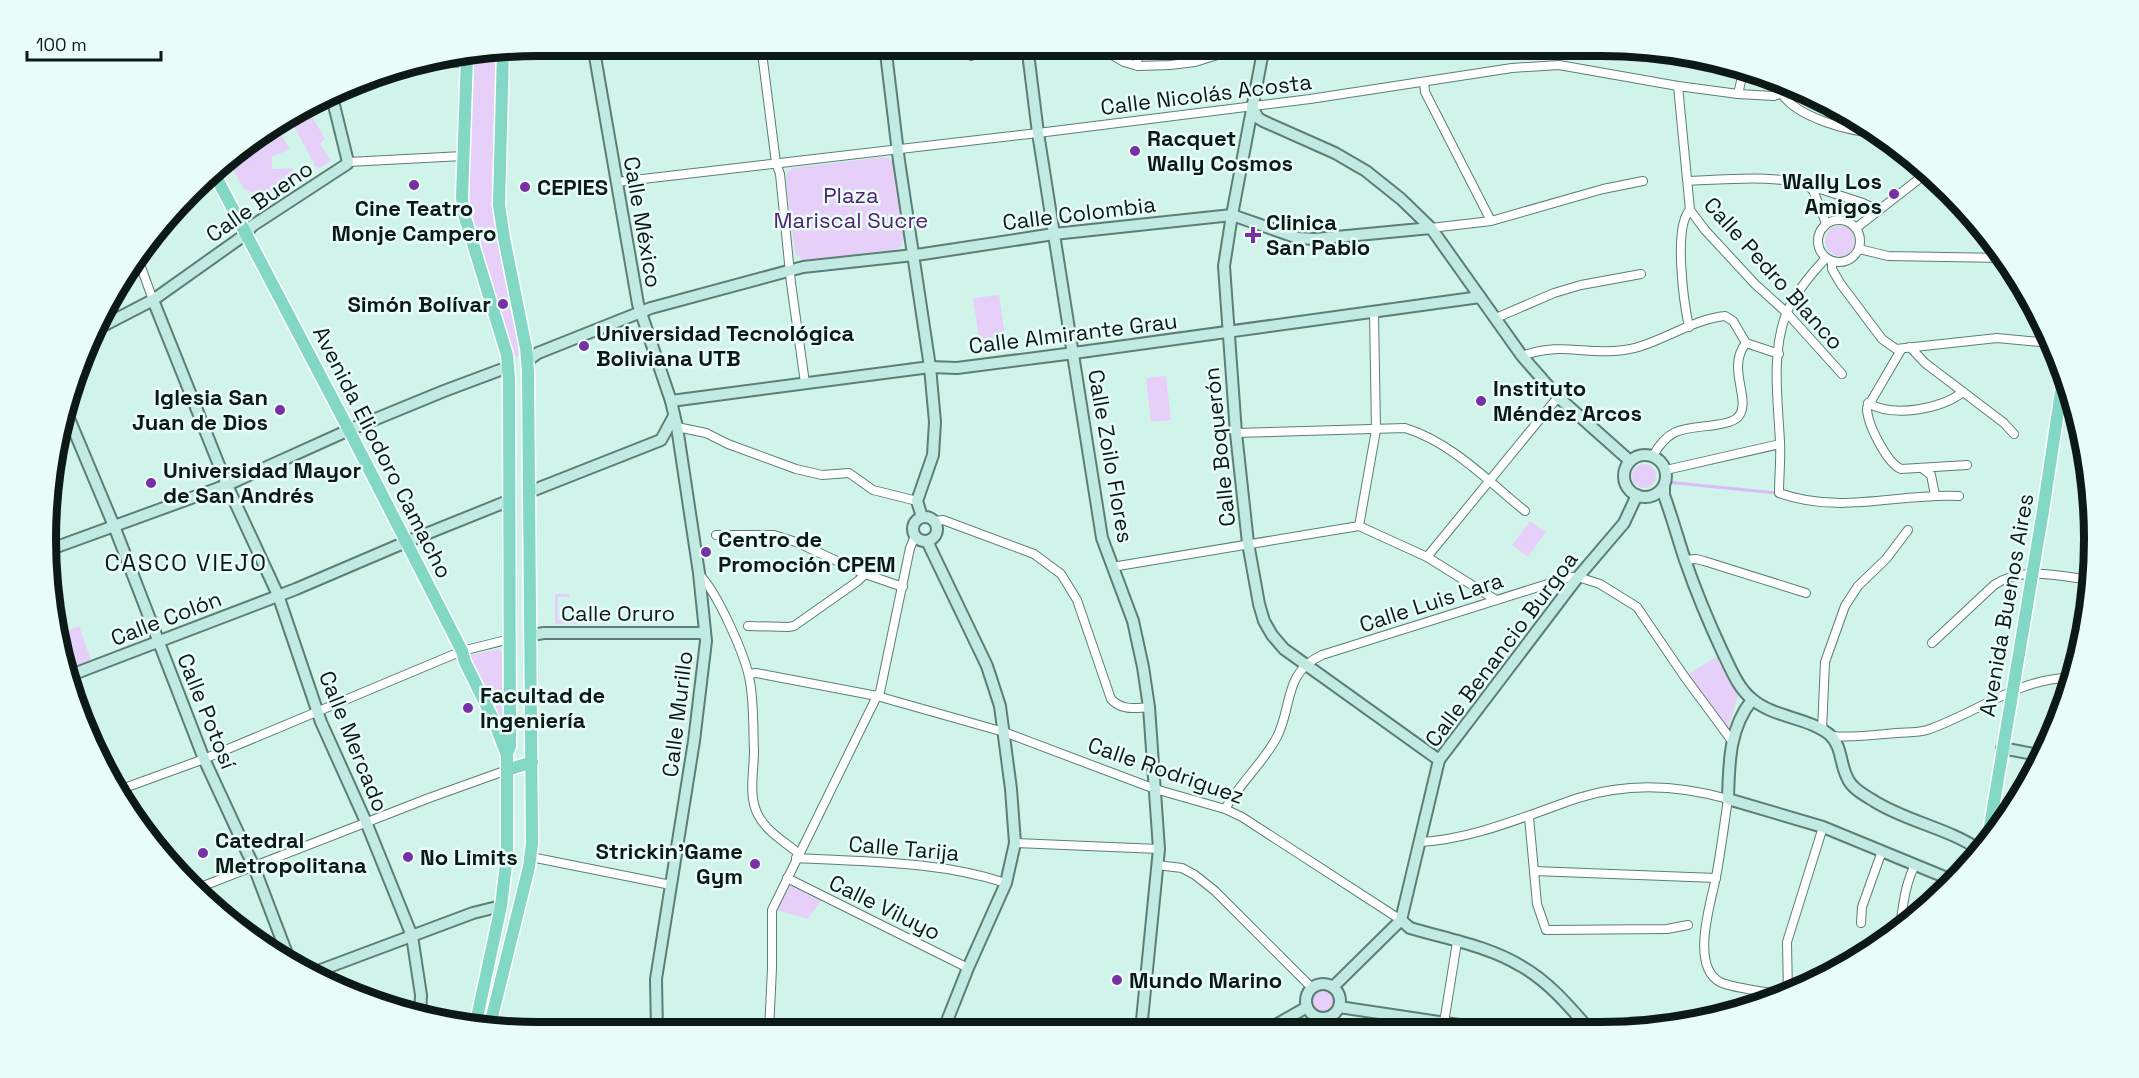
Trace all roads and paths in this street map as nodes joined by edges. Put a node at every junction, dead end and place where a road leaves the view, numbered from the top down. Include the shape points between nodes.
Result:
1 (595, 56) edge
2 (762, 56) edge
3 (886, 56) edge
4 (1028, 56) edge
5 (1114, 56) edge
6 (1137, 56) edge
7 (1215, 56) edge
8 (1261, 56) edge
9 (503, 57) edge
10 (467, 61) edge
11 (1138, 66) junction
12 (1742, 77) edge
13 (1424, 82) junction
14 (1678, 86) junction
15 (1786, 92) edge
16 (1738, 94) junction
17 (1782, 94) junction
18 (333, 102) edge
19 (1252, 106) junction
20 (1858, 130) edge
21 (1038, 134) junction
22 (897, 148) junction
23 (463, 156) junction
24 (776, 163) junction
25 (343, 166) junction
26 (1921, 177) edge
27 (217, 178) edge
28 (1643, 181) dead end
29 (1688, 181) junction
30 (616, 182) junction
31 (1813, 190) junction
32 (1690, 210) junction
33 (1879, 211) junction
34 (1232, 215) junction
35 (1491, 221) junction
36 (1827, 223) junction
37 (246, 227) junction
38 (1431, 228) junction
39 (1856, 228) junction
40 (1054, 234) junction
41 (1859, 249) junction
42 (913, 254) junction
43 (1993, 258) edge
44 (1829, 260) junction
45 (140, 266) edge
46 (790, 269) junction
47 (1641, 273) dead end
48 (1480, 297) junction
49 (153, 300) junction
50 (640, 312) junction
51 (1374, 312) junction
52 (1787, 313) junction
53 (1496, 318) junction
54 (105, 325) edge
55 (1689, 327) junction
56 (1228, 333) junction
57 (2042, 342) edge
58 (1746, 343) junction
59 (1911, 347) junction
60 (1900, 350) junction
61 (1074, 353) junction
62 (1779, 354) junction
63 (1522, 356) junction
64 (527, 361) junction
65 (508, 367) junction
66 (930, 368) junction
67 (1842, 374) dead end
68 (805, 383) junction
69 (1963, 392) junction
70 (2061, 393) edge
71 (1558, 397) junction
72 (671, 401) junction
73 (1868, 403) junction
74 (676, 421) junction
75 (70, 422) edge
76 (349, 430) junction
77 (1376, 430) junction
78 (1236, 433) junction
79 (2014, 434) dead end
80 (1780, 444) junction
81 (1653, 456) junction
82 (1630, 461) junction
83 (1967, 465) dead end
84 (1922, 468) junction
85 (1666, 470) junction
86 (1489, 482) junction
87 (227, 485) junction
88 (529, 492) junction
89 (1662, 493) junction
90 (1636, 495) junction
91 (1935, 495) junction
92 (1959, 496) dead end
93 (508, 501) junction
94 (917, 501) junction
95 (1525, 511) dead end
96 (922, 517) junction
97 (934, 521) junction
98 (114, 526) junction
99 (1359, 526) junction
100 (1908, 530) dead end
101 (716, 535) dead end
102 (915, 536) junction
103 (927, 541) junction
104 (406, 542) junction
105 (1248, 543) junction
106 (56, 547) edge
107 (1427, 557) junction
108 (1685, 560) junction
109 (1112, 567) junction
110 (2032, 572) junction
111 (699, 573) junction
112 (864, 574) junction
113 (1578, 577) junction
114 (2081, 579) edge
115 (903, 587) junction
116 (1806, 593) dead end
117 (278, 596) junction
118 (1496, 600) junction
119 (748, 626) dead end
120 (705, 633) junction
121 (531, 635) junction
122 (510, 639) junction
123 (159, 642) junction
124 (1932, 643) dead end
125 (462, 651) junction
126 (1305, 665) junction
127 (75, 674) edge
128 (749, 674) junction
129 (2063, 678) edge
130 (2012, 693) junction
131 (877, 696) junction
132 (1752, 700) junction
133 (1149, 707) junction
134 (317, 710) junction
135 (1004, 732) junction
136 (1827, 733) junction
137 (1732, 741) junction
138 (2002, 748) junction
139 (507, 754) junction
140 (2033, 754) edge
141 (204, 759) junction
142 (1439, 760) junction
143 (532, 762) junction
144 (507, 770) junction
145 (124, 788) edge
146 (1155, 789) junction
147 (1728, 799) junction
148 (1225, 809) junction
149 (1529, 817) junction
150 (366, 822) junction
151 (1990, 825) edge
152 (1823, 828) junction
153 (1419, 842) junction
154 (1014, 843) junction
155 (1973, 846) edge
156 (1159, 849) junction
157 (1882, 851) junction
158 (797, 856) junction
159 (531, 857) junction
160 (1915, 864) junction
161 (1157, 865) junction
162 (254, 867) junction
163 (1534, 871) junction
164 (1946, 877) edge
165 (787, 878) junction
166 (1716, 878) junction
167 (1006, 882) junction
168 (671, 885) junction
169 (203, 886) edge
170 (501, 906) junction
171 (1901, 917) edge
172 (1401, 920) junction
173 (1861, 923) dead end
174 (1688, 925) dead end
175 (412, 936) junction
176 (1457, 942) junction
177 (286, 951) edge
178 (968, 968) junction
179 (320, 970) edge
180 (1788, 985) edge
181 (1333, 987) junction
182 (1312, 988) junction
183 (1769, 992) edge
184 (420, 1007) edge
185 (1307, 1007) junction
186 (1339, 1007) junction
187 (1319, 1017) junction
188 (477, 1018) edge
189 (491, 1019) edge
190 (657, 1022) edge
191 (769, 1022) edge
192 (947, 1022) edge
193 (1142, 1022) edge
194 (1281, 1022) edge
195 (1318, 1022) edge
196 (1421, 1022) edge
197 (1444, 1022) edge
198 (1583, 1022) edge

1 - 30 main road, Calle México
2 - 24 street
3 - 22 main road
4 - 21 main road, Calle Zoilo Flores
5 - 11 street
6 - 11 street
7 - 11 street via 1196,62
8 - 19 main road, Calle Boquerón
9 - 64 main road via 499,206
10 - 23 main road
12 - 16 street
13 - 14 street, Calle Nicolás Acosta via 1559,65
13 - 19 street, Calle Nicolás Acosta
13 - 35 street via 1425,92
14 - 16 street, Calle Nicolás Acosta
14 - 29 street, Calle Pedro Blanco
15 - 17 street, Calle Nicolás Acosta
16 - 17 street, Calle Nicolás Acosta
17 - 20 street via 1807,114
18 - 25 main road
19 - 21 street, Calle Nicolás Acosta
19 - 34 main road, Calle Boquerón
19 - 38 main road via 1263,122 1366,171
21 - 22 street, Calle Nicolás Acosta
21 - 40 main road, Calle Zoilo Flores
22 - 24 street, Calle Nicolás Acosta
22 - 42 main road
23 - 25 street, Calle Bueno
23 - 65 main road via 463,211
24 - 30 street, Calle Nicolás Acosta
24 - 46 street
25 - 37 main road, Calle Bueno
26 - 33 street
27 - 37 main road, Avenida Eliodoro Camacho
28 - 35 street, Calle Colombia
29 - 31 street via 1777,179 1802,183
29 - 32 street, Calle Pedro Blanco
30 - 50 main road, Calle México
31 - 33 street via 1820,189
31 - 36 street
32 - 52 street, Calle Pedro Blanco via 1755,284
32 - 55 street via 1682,224 1683,303
33 - 39 street
34 - 38 main road, Calle Colombia via 1306,239
34 - 40 main road, Calle Colombia
34 - 56 main road, Calle Boquerón via 1224,266
35 - 38 street, Calle Colombia
36 - 39 street via 1840,219
36 - 44 street via 1817,240
37 - 49 main road, Calle Bueno
37 - 76 main road, Avenida Eliodoro Camacho
38 - 48 main road
39 - 41 street
40 - 42 main road, Calle Colombia
40 - 61 main road, Calle Zoilo Flores
41 - 43 street via 1888,256
41 - 44 street via 1846,261
42 - 46 main road, Calle Colombia
42 - 66 main road
44 - 52 street via 1810,275
44 - 60 street via 1834,275 1882,339
45 - 49 street
46 - 50 main road, Calle Colombia
46 - 68 street
47 - 53 street via 1554,293
48 - 51 main road, Calle Almirante Grau
48 - 53 main road
49 - 54 main road, Calle Bueno
49 - 87 main road, Calle Mercado
50 - 64 main road, Calle Colombia
50 - 72 main road, Calle México
51 - 56 main road, Calle Almirante Grau
51 - 77 street
52 - 62 street
52 - 67 street, Calle Pedro Blanco
53 - 63 main road
55 - 58 street via 1725,316 1733,321
55 - 63 street via 1626,350 1560,347
56 - 61 main road, Calle Almirante Grau
56 - 78 main road, Calle Boquerón
57 - 59 street via 1997,338
58 - 62 street
58 - 81 street via 1737,356 1742,395 1739,416 1721,424 1671,433
59 - 60 street
59 - 69 street
60 - 73 street
61 - 66 main road, Calle Almirante Grau
61 - 109 main road, Calle Zoilo Flores via 1102,538
62 - 80 street
63 - 71 main road
64 - 65 main road
64 - 88 main road
65 - 76 main road
65 - 93 main road
66 - 68 main road, Calle Almirante Grau
66 - 94 main road via 935,422 933,455
68 - 72 main road, Calle Almirante Grau
69 - 73 street via 1953,399 1907,412
69 - 79 street
70 - 110 main road, Avenida Buenos Aires
71 - 82 main road
71 - 86 street
72 - 74 main road, Calle Murillo
73 - 84 street via 1868,419 1894,465 1901,470
74 - 88 main road via 654,443
74 - 94 street via 796,469 822,475 849,473 873,490
74 - 111 main road, Calle Murillo
75 - 98 main road, Calle Potosí
76 - 87 main road
76 - 104 main road, Avenida Eliodoro Camacho
77 - 78 street
77 - 86 street via 1405,428 1422,433 1440,442
77 - 99 street
78 - 105 main road, Calle Boquerón
80 - 85 street
80 - 91 street via 1779,493 1798,500 1870,503
81 - 82 main road via 1640,455
81 - 85 main road
82 - 90 main road via 1624,480
83 - 84 street
84 - 91 street via 1931,475
85 - 89 main road
86 - 95 street
86 - 107 street
87 - 98 main road
87 - 117 main road, Calle Mercado
88 - 93 main road
88 - 121 main road
89 - 90 main road
89 - 108 main road
90 - 113 main road, Calle Benancio Burgoa via 1624,523
91 - 92 street
93 - 104 main road, Calle Colón
93 - 122 main road
94 - 96 main road
96 - 97 main road
96 - 102 main road via 912,527
97 - 103 main road via 936,534
97 - 133 street via 943,520 1034,554 1053,566 1077,600 1112,699 1129,708
98 - 106 main road
98 - 123 main road, Calle Potosí
99 - 105 street
99 - 107 street
100 - 136 street via 1845,606 1825,662
101 - 112 street via 774,535
102 - 103 main road
102 - 115 street
103 - 135 main road via 987,666
104 - 117 main road, Calle Colón
104 - 125 main road, Avenida Eliodoro Camacho
105 - 109 street
105 - 126 main road, Calle Boquerón via 1264,621 1284,649
107 - 118 street
108 - 116 street via 1696,558
108 - 132 main road via 1730,668
109 - 133 main road, Calle Zoilo Flores via 1133,621
110 - 114 street
110 - 124 street via 1994,585
110 - 130 main road, Avenida Buenos Aires
111 - 120 main road, Calle Murillo
111 - 128 street via 708,583
112 - 115 street
112 - 119 street via 794,626
113 - 118 street, Calle Luis Lara via 1570,576
113 - 137 street via 1600,584 1637,607
113 - 142 main road, Calle Benancio Burgoa
115 - 131 street
117 - 123 main road, Calle Colón
117 - 134 main road, Calle Mercado
118 - 126 street, Calle Luis Lara via 1322,655
120 - 121 main road, Calle Oruro
120 - 168 main road, Calle Murillo via 694,741
121 - 122 main road
121 - 143 main road
122 - 125 street
122 - 139 main road
123 - 127 main road, Calle Colón
123 - 141 main road, Calle Potosí
125 - 134 street
125 - 139 main road, Avenida Eliodoro Camacho
126 - 142 main road, Calle Boquerón
126 - 148 street via 1290,689 1278,735
128 - 131 street, Calle Rodriguez
128 - 158 street via 754,803 766,826
129 - 130 street via 2039,681
130 - 136 street via 1929,729 1874,735
130 - 138 main road, Avenida Buenos Aires
131 - 135 street, Calle Rodriguez
131 - 158 street
132 - 136 main road
132 - 137 main road
133 - 146 main road, Calle Zoilo Flores
134 - 141 street
134 - 150 main road, Calle Mercado
135 - 146 street, Calle Rodriguez
135 - 154 main road
136 - 155 main road via 1836,743 1847,779 1853,786 1889,810
137 - 147 main road
138 - 140 main road
138 - 151 main road, Avenida Buenos Aires
139 - 144 main road
141 - 145 street
141 - 162 main road, Calle Potosí
142 - 153 main road, Calle Benancio Burgoa
143 - 144 main road
143 - 159 main road
144 - 150 street
144 - 170 main road via 507,856
146 - 148 street, Calle Rodriguez
146 - 156 main road, Calle Zoilo Flores
147 - 149 street via 1681,788 1628,788 1580,798
147 - 152 main road
147 - 166 street
148 - 172 street, Calle Rodriguez via 1242,816
149 - 153 street via 1439,841
149 - 163 street
150 - 162 street
150 - 175 main road, Calle Mercado
152 - 157 main road
152 - 180 street via 1787,942
153 - 172 main road, Calle Benancio Burgoa
154 - 156 street
154 - 167 main road
156 - 161 main road, Calle Zoilo Flores
157 - 160 main road
157 - 173 street via 1862,907
158 - 165 street
158 - 167 street, Calle Tarija via 935,866
159 - 168 street
159 - 189 main road
160 - 164 main road
160 - 171 street
161 - 182 street via 1182,868 1195,875
161 - 193 main road, Calle Zoilo Flores
162 - 169 street
162 - 177 main road, Calle Potosí
163 - 166 street
163 - 174 street via 1537,904 1546,930 1667,929
165 - 178 street, Calle Viluyo
165 - 191 street via 772,910
166 - 183 street via 1705,922 1708,968 1721,983
167 - 178 main road
168 - 190 main road, Calle Murillo via 656,979
170 - 175 main road
170 - 188 main road
172 - 176 main road, Calle Rodriguez via 1410,928
172 - 181 main road
175 - 179 main road
175 - 184 main road, Calle Mercado
176 - 197 street
176 - 198 main road, Calle Rodriguez via 1493,953 1532,972
178 - 192 main road
181 - 182 main road via 1322,984
181 - 186 main road via 1339,996
182 - 185 main road via 1306,997
185 - 187 main road
185 - 194 main road
186 - 187 main road via 1333,1015
186 - 196 main road
187 - 195 street

